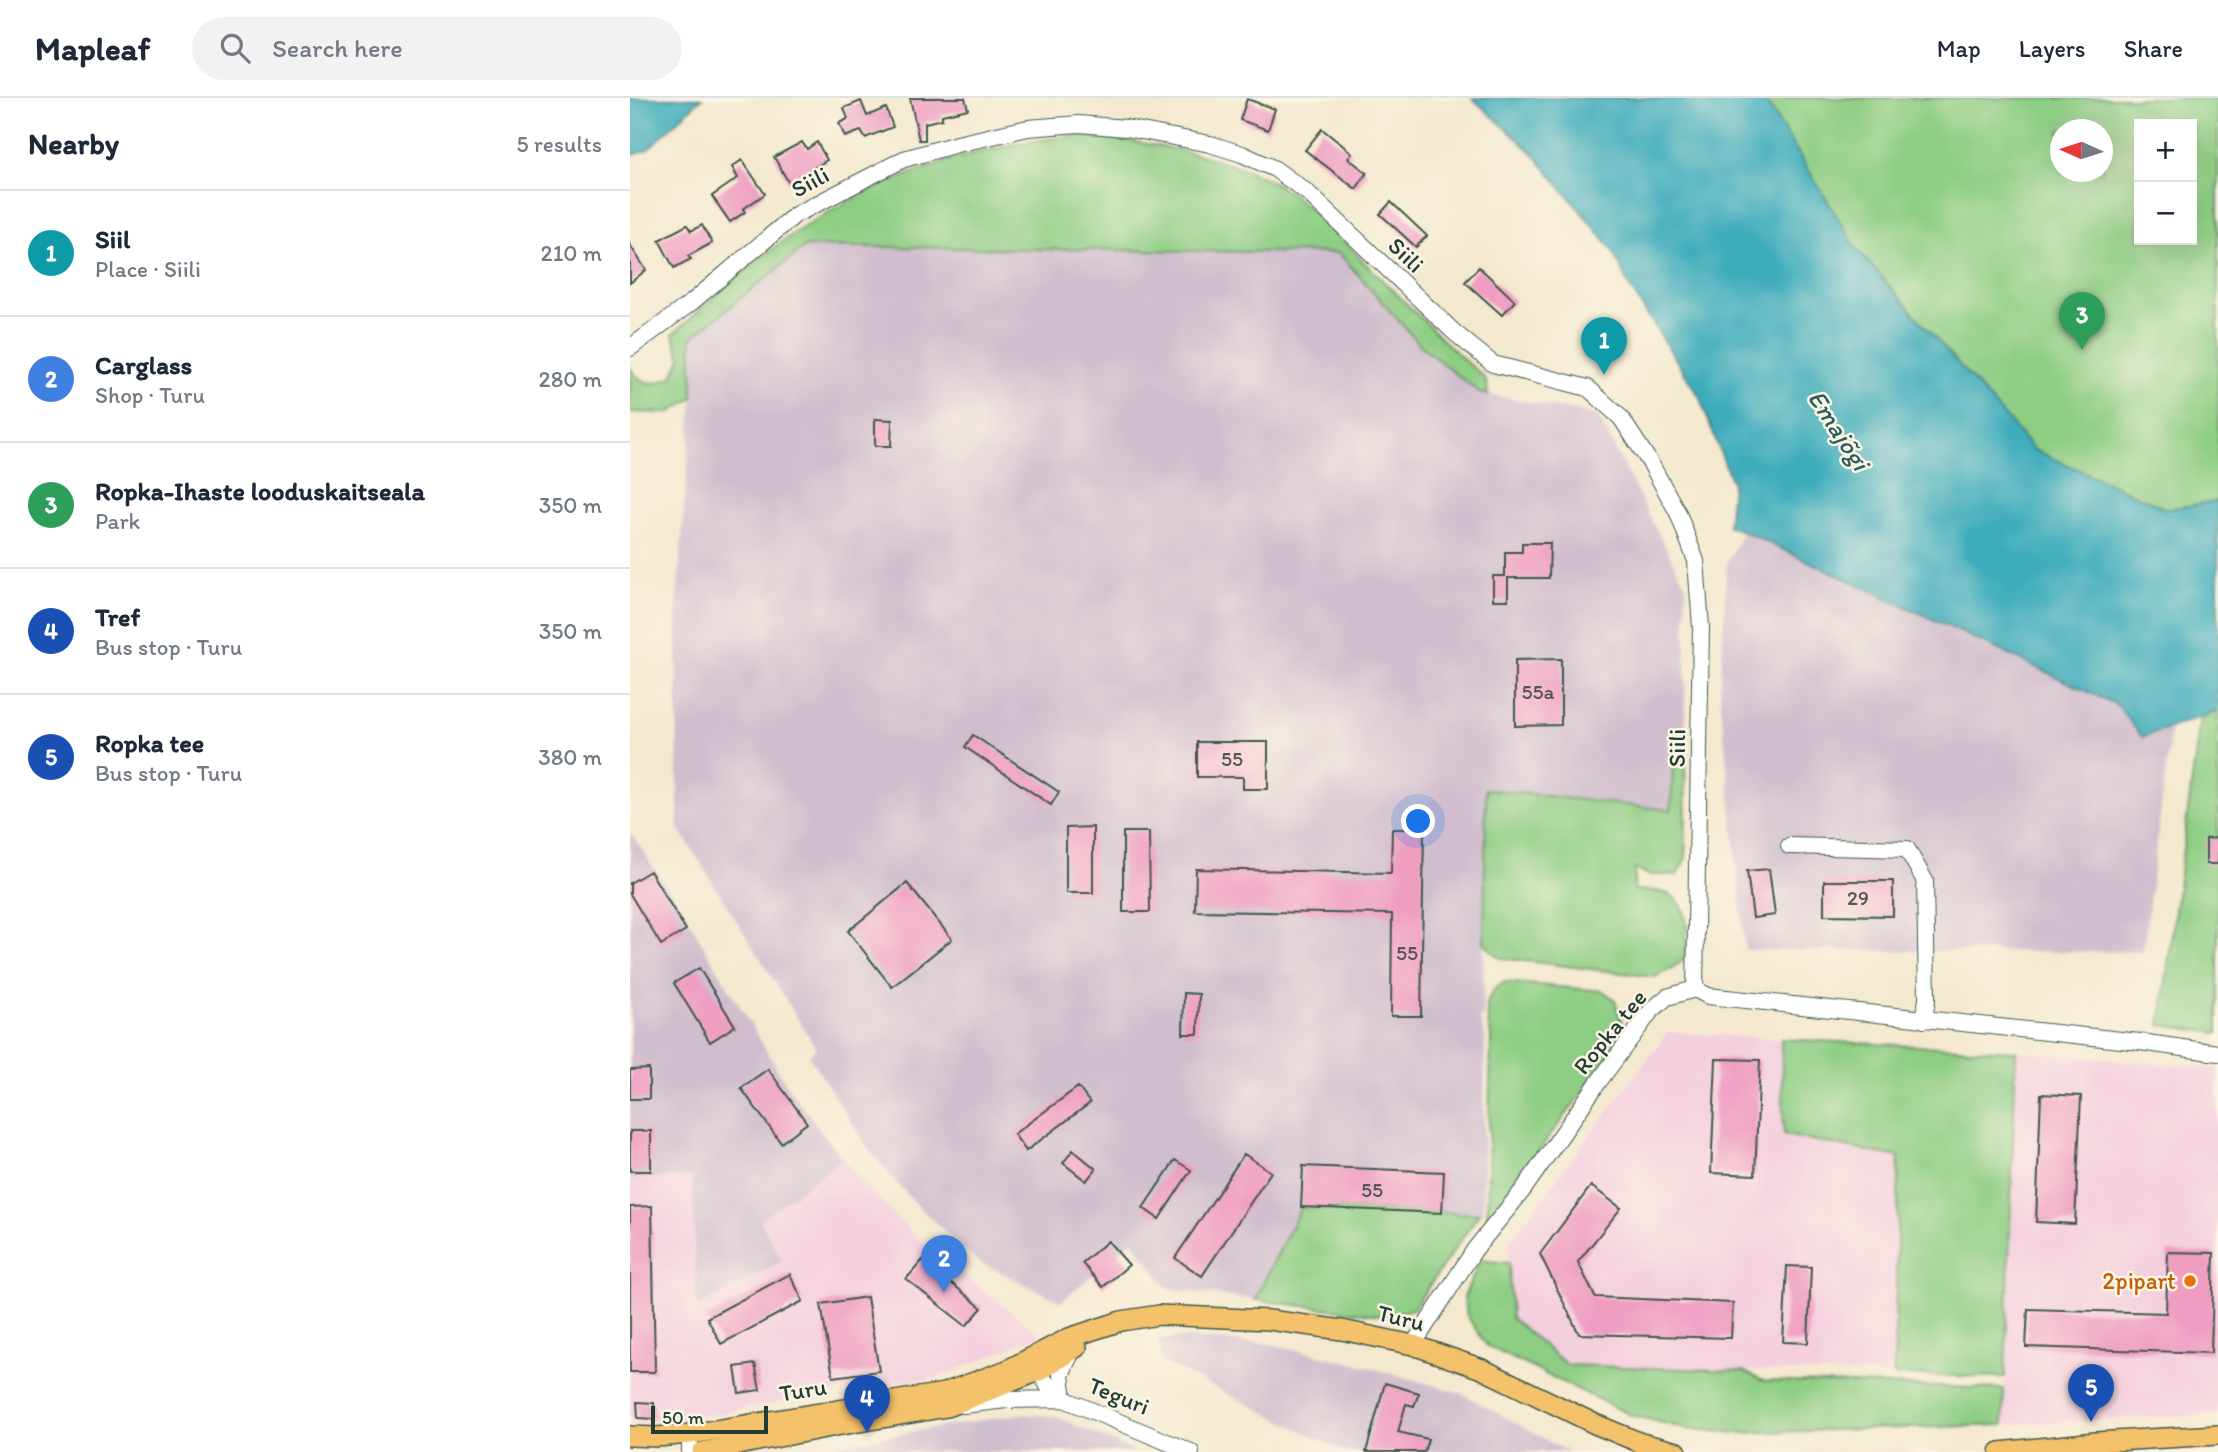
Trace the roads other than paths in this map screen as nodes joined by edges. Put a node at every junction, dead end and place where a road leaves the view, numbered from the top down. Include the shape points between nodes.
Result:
1 (630, 348) edge
2 (1789, 846) dead end
3 (1695, 989) junction
4 (1924, 1020) junction
5 (2218, 1054) edge
6 (1096, 1331) junction
7 (1413, 1345) junction
8 (1072, 1351) junction
9 (1036, 1365) junction
10 (1064, 1399) junction
11 (947, 1408) junction
12 (2216, 1434) edge
13 (630, 1436) edge
14 (690, 1443) edge
15 (702, 1452) edge
16 (1191, 1452) edge
17 (1677, 1452) edge
18 (2000, 1452) edge

1 - 3 street, Siili via 692,303 795,215 904,159 1028,128 1079,124 1210,144 1275,169 1308,193 1493,364 1588,388 1621,418 1678,513 1696,561 1701,627
2 - 4 street via 1907,849 1925,881
3 - 4 street via 1708,996
3 - 7 street, Ropka tee via 1667,997 1651,1011 1523,1190 1475,1249
4 - 5 street
6 - 7 main road, Turu via 1158,1315 1197,1316 1329,1328
6 - 8 main road, Turu
6 - 9 main road, Turu via 1069,1338
7 - 17 main road, Turu via 1482,1368 1641,1443
8 - 9 main road, Turu
8 - 10 street via 1061,1375
9 - 10 street, Teguri via 1051,1391
9 - 11 main road, Turu
9 - 14 main road, Turu via 944,1393
10 - 11 street
10 - 16 street, Teguri
11 - 15 main road, Turu
12 - 18 main road
13 - 14 main road, Turu

